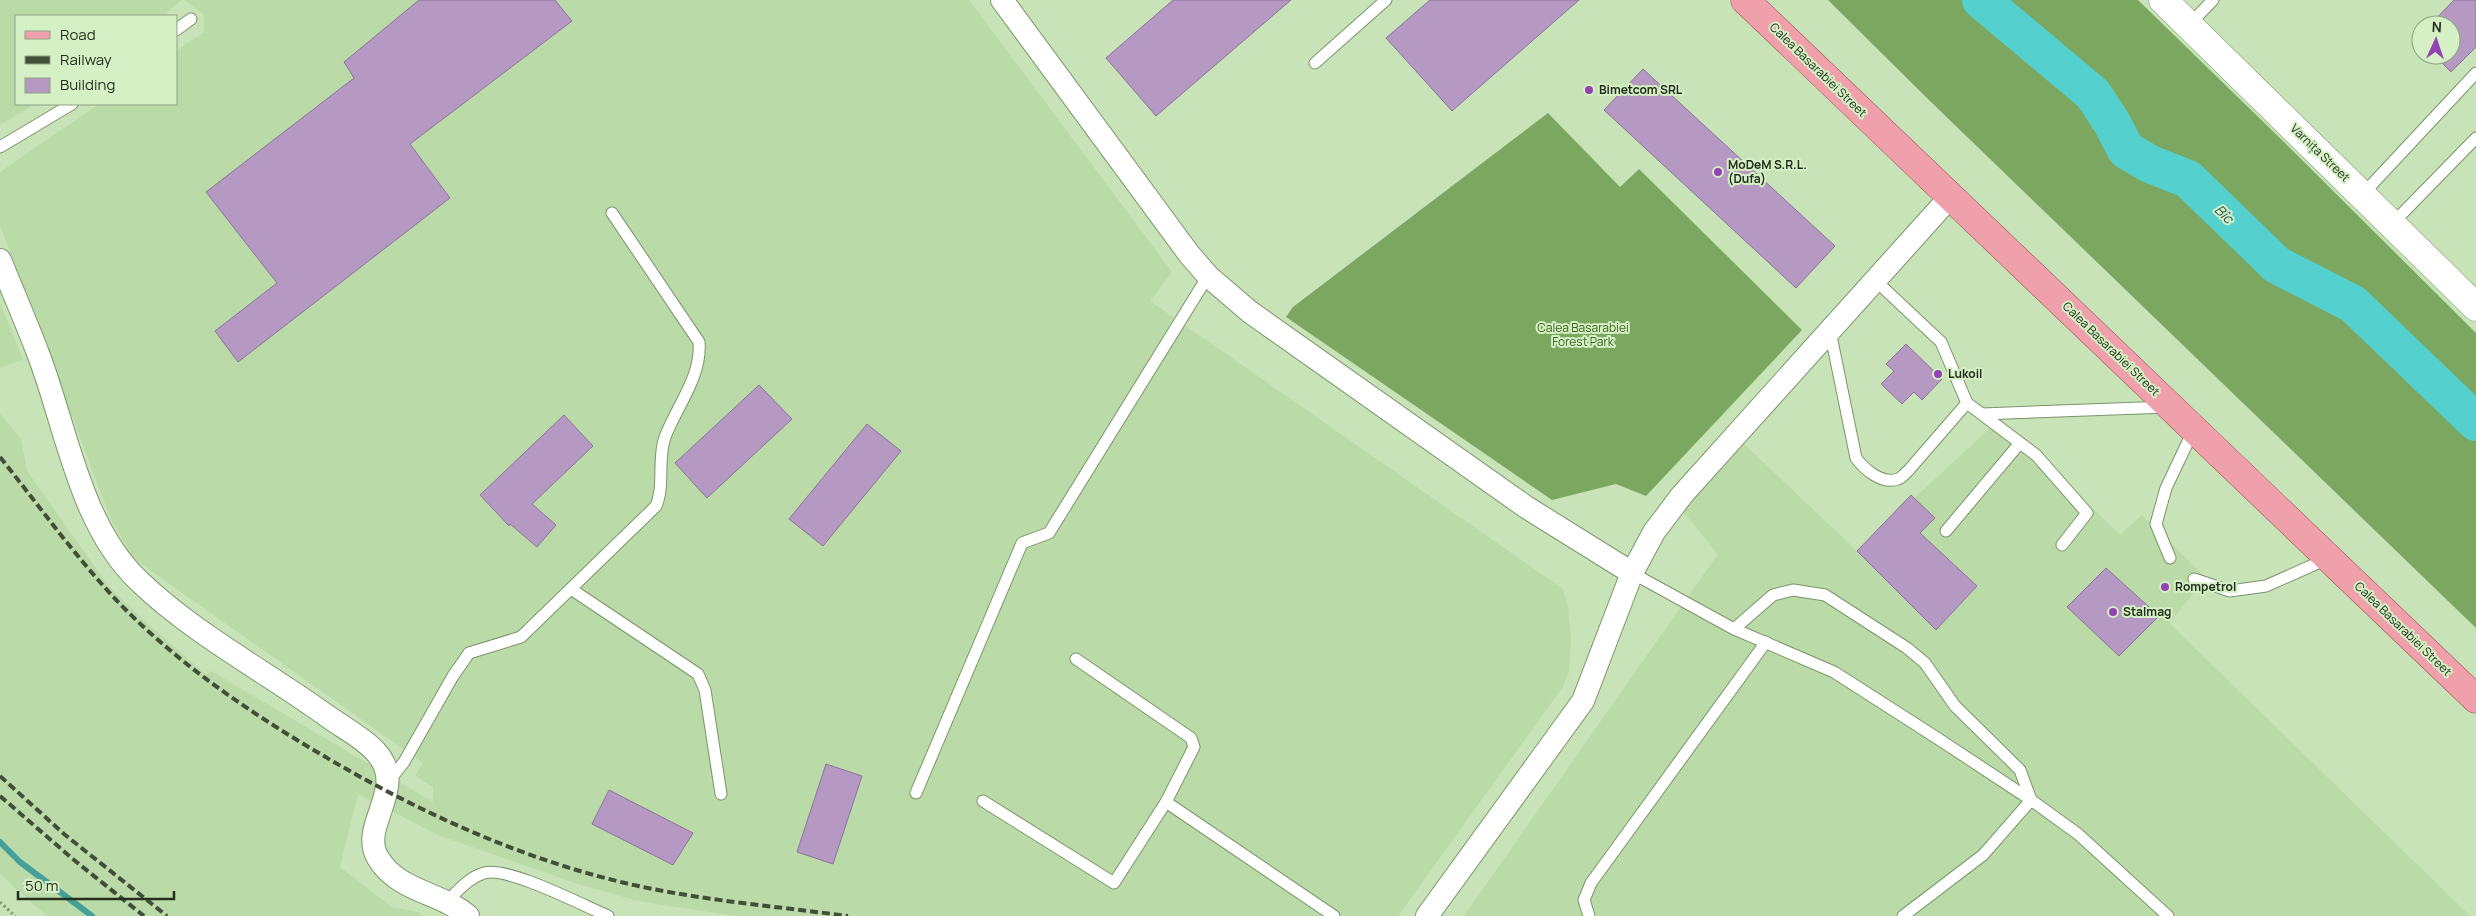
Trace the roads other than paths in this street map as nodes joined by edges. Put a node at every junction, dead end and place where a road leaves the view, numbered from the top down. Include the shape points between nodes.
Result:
1 (1002, 0) edge
2 (1386, 0) edge
3 (1745, 0) edge
4 (2163, 0) edge
5 (2213, 0) edge
6 (191, 19) dead end
7 (2189, 25) junction
8 (178, 29) edge
9 (1315, 62) dead end
10 (2476, 73) edge
11 (70, 105) edge
12 (2476, 138) edge
13 (0, 147) edge
14 (2362, 194) junction
15 (1951, 196) junction
16 (612, 213) dead end
17 (2392, 224) junction
18 (0, 260) edge
19 (1208, 276) junction
20 (1876, 281) junction
21 (2476, 307) edge
22 (1830, 331) junction
23 (1968, 403) junction
24 (2171, 407) junction
25 (1982, 414) junction
26 (2194, 429) junction
27 (2020, 444) junction
28 (1946, 531) dead end
29 (2062, 545) dead end
30 (2170, 558) dead end
31 (2329, 558) junction
32 (1632, 573) junction
33 (2194, 579) dead end
34 (571, 589) junction
35 (1734, 629) junction
36 (1766, 642) junction
37 (1076, 659) dead end
38 (2476, 698) edge
39 (389, 781) junction
40 (916, 793) dead end
41 (721, 794) dead end
42 (2031, 800) junction
43 (983, 801) dead end
44 (1166, 802) junction
45 (447, 901) junction
46 (468, 916) edge
47 (608, 916) edge
48 (1334, 916) edge
49 (1427, 916) edge
50 (1589, 916) edge
51 (1903, 916) edge
52 (2168, 916) edge

1 - 19 street
2 - 9 lane
3 - 15 main road, Calea Basarabiei Street
4 - 7 street, Varnița Street
5 - 7 lane
6 - 8 lane
7 - 14 street, Varnița Street
10 - 14 lane
11 - 13 lane
12 - 17 lane
14 - 17 street, Varnița Street
15 - 20 street
15 - 24 main road, Calea Basarabiei Street
16 - 34 lane via 699,342 700,352 698,364 665,438 660,496 656,506
17 - 21 street, Varnița Street
18 - 39 street via 39,357 88,503 109,545 138,581 188,621 313,705 376,752 387,770
19 - 32 street via 1250,312 1526,506
19 - 40 lane via 1049,533 1022,542
20 - 22 street
20 - 23 lane via 1941,342
22 - 23 lane via 1856,458 1873,474 1887,480 1898,479
22 - 32 street via 1682,495 1654,532
23 - 25 lane
24 - 25 lane
24 - 26 main road, Calea Basarabiei Street
25 - 27 lane
26 - 30 lane via 2166,488 2156,524
26 - 31 main road, Calea Basarabiei Street
27 - 28 lane
27 - 29 lane via 2036,455 2086,513
31 - 33 lane via 2266,586 2230,591
31 - 38 main road, Calea Basarabiei Street
32 - 35 lane
32 - 49 street via 1583,701
34 - 39 lane via 521,637 469,653 404,762
34 - 41 lane via 698,674 705,690
35 - 36 lane
35 - 42 lane via 1773,595 1793,590 1825,595 1925,663 1955,706 2020,770
36 - 42 lane via 1834,672
36 - 50 lane via 1591,883 1584,900
37 - 44 lane via 1191,738 1194,747
39 - 45 street via 374,839 377,856 400,881
42 - 51 lane via 1983,855
42 - 52 lane via 2078,834
43 - 44 lane via 1114,883
44 - 48 lane
45 - 46 street
45 - 47 lane via 469,879 486,872 522,879

